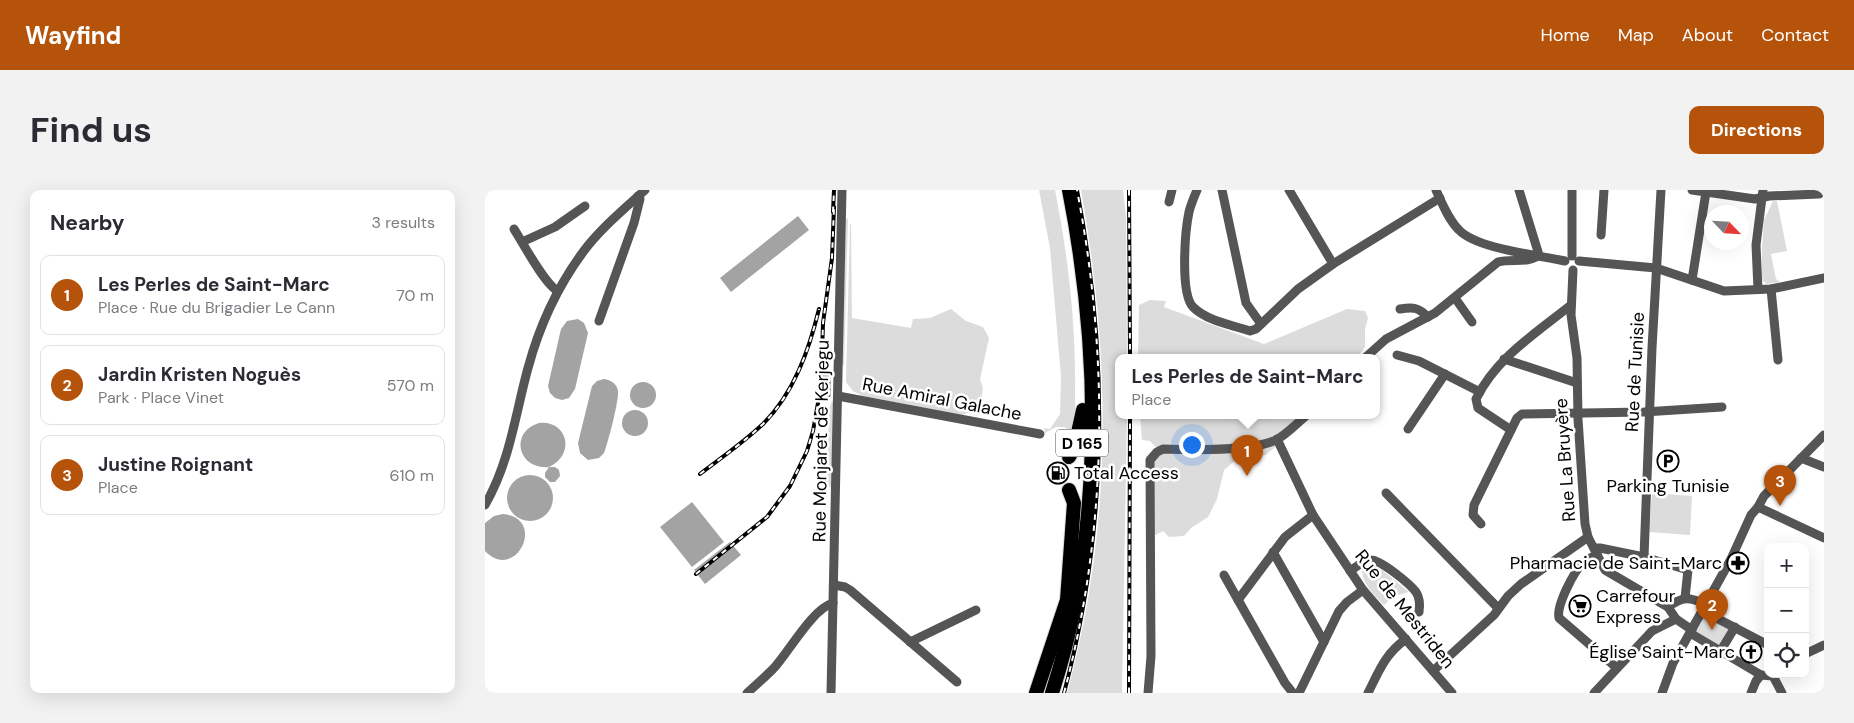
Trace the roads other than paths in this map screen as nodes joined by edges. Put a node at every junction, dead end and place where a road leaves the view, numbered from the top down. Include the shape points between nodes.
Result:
1 (842, 190) edge
2 (1061, 190) edge
3 (1069, 190) edge
4 (1172, 190) edge
5 (1197, 190) edge
6 (1222, 190) edge
7 (1519, 190) edge
8 (1572, 190) edge
9 (1604, 190) edge
10 (1661, 190) edge
11 (1692, 190) edge
12 (1819, 190) edge
13 (1291, 191) edge
14 (1706, 192) junction
15 (641, 193) edge
16 (1438, 194) edge
17 (1762, 194) edge
18 (1169, 202) dead end
19 (585, 206) dead end
20 (514, 229) dead end
21 (1601, 235) dead end
22 (522, 242) junction
23 (1539, 255) junction
24 (1572, 259) junction
25 (1333, 264) junction
26 (1656, 268) junction
27 (1824, 278) edge
28 (1692, 280) junction
29 (1758, 289) junction
30 (1771, 289) junction
31 (559, 291) junction
32 (1455, 298) junction
33 (1571, 305) junction
34 (1400, 309) dead end
35 (1428, 317) junction
36 (599, 321) dead end
37 (1473, 322) dead end
38 (1261, 324) junction
39 (1369, 354) edge
40 (1397, 355) dead end
41 (1504, 358) junction
42 (1778, 360) dead end
43 (826, 373) dead end
44 (1445, 374) junction
45 (1577, 383) junction
46 (1480, 392) junction
47 (826, 395) dead end
48 (838, 396) junction
49 (1722, 407) dead end
50 (1083, 410) junction
51 (1649, 411) junction
52 (1578, 414) junction
53 (1302, 419) edge
54 (1408, 429) dead end
55 (1511, 430) junction
56 (1039, 434) dead end
57 (1824, 435) edge
58 (1277, 439) junction
59 (1069, 457) dead end
60 (1801, 458) junction
61 (1824, 467) edge
62 (1069, 490) dead end
63 (1386, 493) dead end
64 (485, 505) edge
65 (1758, 507) junction
66 (1313, 515) junction
67 (1481, 524) dead end
68 (1588, 537) junction
69 (1824, 538) edge
70 (1596, 551) junction
71 (1273, 552) junction
72 (1644, 556) junction
73 (1351, 571) junction
74 (1224, 575) dead end
75 (834, 585) junction
76 (1363, 590) junction
77 (1685, 598) junction
78 (1067, 600) junction
79 (1238, 600) junction
80 (833, 603) junction
81 (1669, 607) junction
82 (1704, 607) junction
83 (1498, 608) junction
84 (976, 610) dead end
85 (1419, 612) dead end
86 (1677, 620) junction
87 (1735, 626) junction
88 (1691, 631) junction
89 (1406, 639) junction
90 (910, 642) junction
91 (1324, 642) junction
92 (1764, 643) edge
93 (1824, 645) edge
94 (1720, 652) junction
95 (1809, 652) edge
96 (1617, 668) junction
97 (1433, 671) junction
98 (1761, 675) joint
99 (1774, 678) edge
100 (957, 682) dead end
101 (747, 693) edge
102 (831, 693) edge
103 (1036, 693) edge
104 (1043, 693) edge
105 (1052, 693) edge
106 (1148, 693) edge
107 (1293, 693) edge
108 (1299, 693) edge
109 (1368, 693) edge
110 (1452, 693) edge
111 (1594, 693) edge
112 (1662, 693) edge
113 (1751, 693) edge
114 (1782, 693) edge

1 - 48 street, Rue Monjaret de Kerjegu
2 - 50 highway, D 165 via 1079,322
3 - 105 highway, D 165 via 1087,320 1092,410 1090,475 1080,579
4 - 18 street
5 - 38 street via 1188,218 1185,282 1191,305 1211,318 1250,331
6 - 38 street via 1246,303
7 - 23 street
8 - 24 street
9 - 21 street
10 - 26 street, Rue de Tunisie
11 - 14 street
12 - 17 street via 1819,194
13 - 25 street
14 - 17 street via 1755,199
14 - 28 street
15 - 31 street via 597,235
15 - 36 street via 634,223
16 - 23 street via 1453,223 1465,236 1499,248
16 - 25 street
17 - 29 street via 1756,245
19 - 22 street via 555,227
20 - 22 street
22 - 31 street via 553,288
23 - 24 street
23 - 32 street via 1529,260 1498,262
24 - 26 street
24 - 33 street, Rue La Bruyère via 1565,266 1573,270
25 - 38 street via 1298,289
26 - 28 street
26 - 51 street, Rue de Tunisie
27 - 30 street
28 - 29 street via 1724,291
29 - 30 street
30 - 42 street
31 - 64 street via 530,361 504,465
32 - 35 street
32 - 37 street
33 - 41 street
33 - 45 street, Rue La Bruyère
34 - 35 street via 1414,307
35 - 39 street via 1386,339
40 - 44 street via 1419,361
41 - 45 street
41 - 46 street
43 - 47 street
44 - 46 street
44 - 54 street
45 - 52 street, Rue La Bruyère
46 - 55 street via 1476,399 1478,408
48 - 56 street, Rue Amiral Galache
48 - 75 street, Rue Monjaret de Kerjegu
49 - 51 street
50 - 59 highway via 1075,446
50 - 78 highway, D 165 via 1076,546
51 - 52 street
51 - 72 street, Rue de Tunisie
52 - 55 street via 1522,414
52 - 68 street, Rue La Bruyère
53 - 58 street
55 - 67 street via 1474,505 1473,515
57 - 60 street
58 - 66 street, Rue de Mestriden
58 - 106 street via 1241,447 1163,449 1150,460 1151,656
60 - 61 street
60 - 65 street via 1764,496
62 - 78 highway via 1074,503
63 - 83 street
65 - 69 street
65 - 82 street
66 - 71 street via 1285,537
66 - 73 street, Rue de Mestriden
68 - 70 street, Rue La Bruyère
68 - 83 street via 1521,584
70 - 72 street via 1600,548
70 - 81 street, Rue La Bruyère via 1605,570
70 - 96 street via 1573,577 1557,611 1559,618
71 - 79 street
71 - 91 street
72 - 77 street via 1688,570
73 - 76 street, Rue de Mestriden
73 - 85 street via 1368,561 1381,563 1415,590 1420,603
74 - 79 street
75 - 80 street, Rue Monjaret de Kerjegu
75 - 90 street via 851,590
76 - 89 street, Rue de Mestriden
76 - 91 street via 1342,606
77 - 81 street
77 - 82 street
78 - 103 highway
78 - 104 highway, D 165
79 - 107 street
80 - 101 street via 817,614 774,668
80 - 102 street, Rue Monjaret de Kerjegu
81 - 86 street
82 - 87 street
82 - 88 street
83 - 97 street
84 - 90 street
86 - 88 street
86 - 96 street via 1652,631
87 - 92 street
87 - 94 street
88 - 94 street
88 - 112 street via 1673,663
89 - 97 street, Rue de Mestriden
89 - 109 street via 1390,651
90 - 100 street
91 - 108 street
93 - 95 street
94 - 98 street
96 - 111 street
97 - 110 street, Rue de Mestriden
98 - 113 street
99 - 114 street

